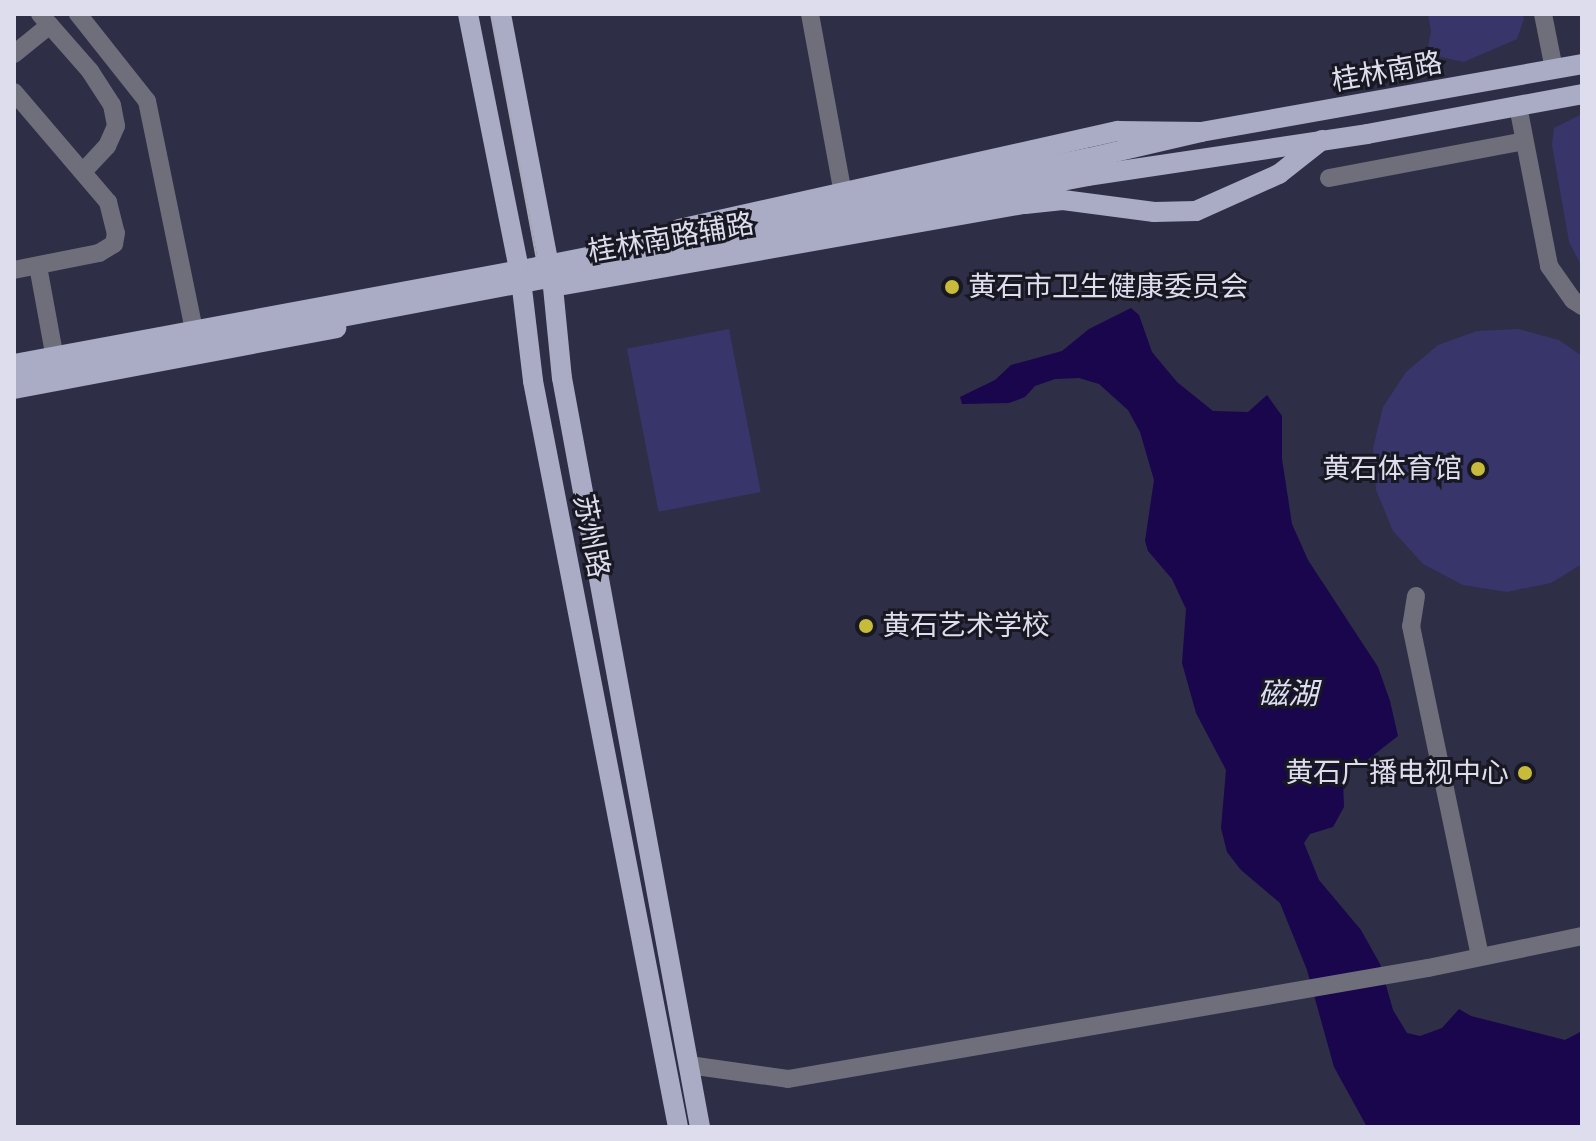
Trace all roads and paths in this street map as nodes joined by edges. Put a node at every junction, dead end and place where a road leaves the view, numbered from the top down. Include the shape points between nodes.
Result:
1 (78, 14) edge
2 (468, 14) edge
3 (501, 14) edge
4 (810, 14) edge
5 (1543, 14) edge
6 (45, 20) edge
7 (14, 54) edge
8 (1582, 64) edge
9 (1554, 69) junction
10 (14, 92) edge
11 (1582, 94) edge
12 (1518, 106) junction
13 (1201, 132) junction
14 (1322, 140) junction
15 (1524, 141) junction
16 (1088, 167) junction
17 (83, 172) junction
18 (1329, 178) dead end
19 (843, 193) junction
20 (547, 258) junction
21 (517, 264) junction
22 (38, 266) junction
23 (14, 270) edge
24 (553, 287) junction
25 (522, 293) junction
26 (1582, 306) edge
27 (192, 321) junction
28 (53, 348) junction
29 (14, 356) edge
30 (14, 364) edge
31 (14, 379) edge
32 (14, 389) edge
33 (1416, 596) dead end
34 (1582, 936) edge
35 (1480, 955) junction
36 (689, 1065) junction
37 (678, 1127) edge
38 (700, 1127) edge

1 - 27 street via 147,101
2 - 21 main road, 苏州路
3 - 20 main road, 苏州路
4 - 19 street
5 - 9 street
6 - 7 street
6 - 17 street via 112,105 116,126 107,146
8 - 9 main road, 桂林南路
9 - 13 main road, 桂林南路
10 - 17 street
11 - 12 main road, 桂林南路
12 - 14 main road, 桂林南路
12 - 15 street
13 - 16 main road
13 - 19 main road, 桂林南路辅路 via 1118,131
14 - 16 main road, 桂林南路
14 - 24 main road, 桂林南路辅路 via 1279,174 1196,211 1154,212 1063,200 1025,204
15 - 18 street
15 - 26 street via 1549,266
16 - 30 main road, bridge
16 - 31 main road, bridge
17 - 22 street via 108,202 114,244 99,253
19 - 20 main road, 桂林南路辅路
20 - 21 main road, 桂林南路辅路
20 - 24 main road, 苏州路
21 - 25 main road, 苏州路
21 - 27 main road, 桂林南路辅路
22 - 23 street
22 - 28 street
24 - 25 main road, 桂林南路辅路
24 - 36 main road, 苏州路 via 562,378
25 - 32 main road, 桂林南路辅路
25 - 37 main road, 苏州路 via 533,381
27 - 28 main road, 桂林南路辅路
28 - 29 main road, 桂林南路辅路
33 - 35 street via 1411,626
34 - 35 street
35 - 36 street via 788,1079
36 - 38 main road, 苏州路

